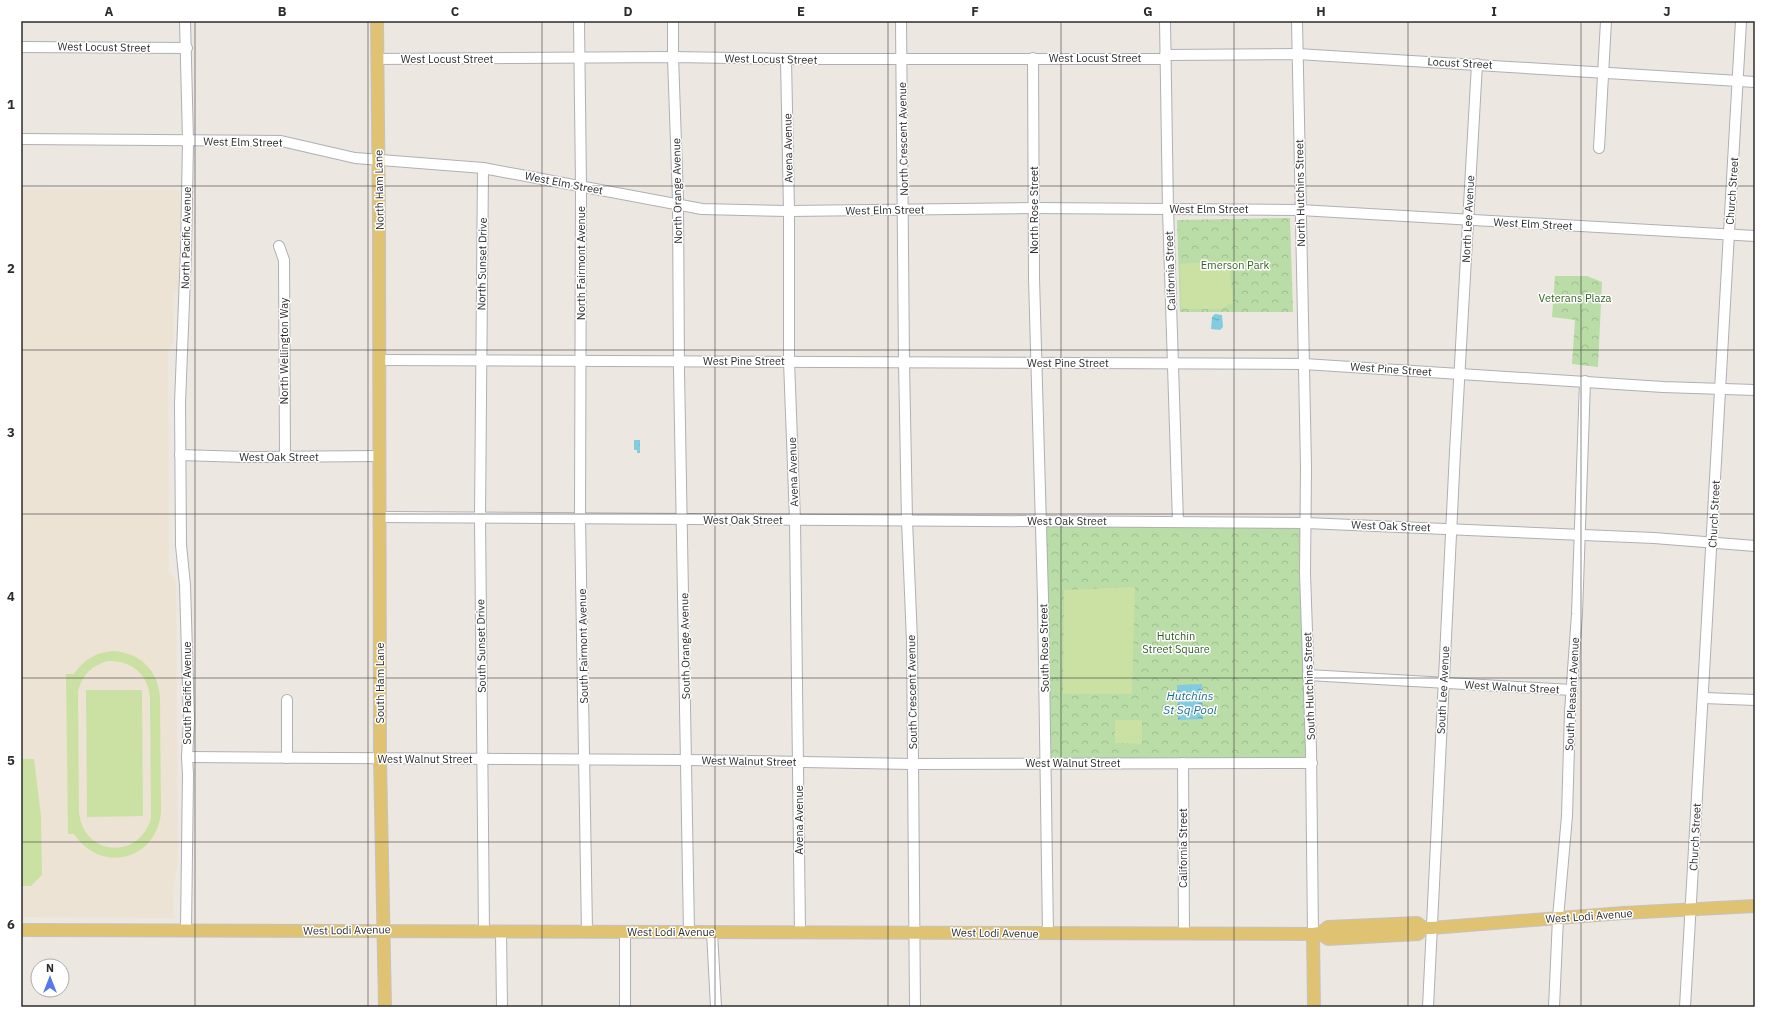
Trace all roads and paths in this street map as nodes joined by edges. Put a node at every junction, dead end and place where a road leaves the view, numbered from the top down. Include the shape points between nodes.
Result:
1 (185, 21) edge
2 (377, 21) edge
3 (579, 21) edge
4 (673, 21) edge
5 (901, 21) edge
6 (1165, 21) edge
7 (1297, 21) edge
8 (1606, 21) edge
9 (1741, 21) edge
10 (21, 46) edge
11 (186, 48) junction
12 (1297, 54) junction
13 (673, 57) junction
14 (1165, 57) junction
15 (902, 58) junction
16 (1033, 58) junction
17 (377, 59) junction
18 (580, 59) junction
19 (786, 59) junction
20 (1477, 64) junction
21 (1603, 72) junction
22 (1738, 81) junction
23 (1755, 82) edge
24 (21, 139) edge
25 (188, 141) junction
26 (1599, 148) dead end
27 (379, 160) junction
28 (483, 168) junction
29 (581, 186) junction
30 (678, 205) junction
31 (1034, 208) junction
32 (1168, 209) junction
33 (904, 210) junction
34 (1300, 210) junction
35 (789, 211) junction
36 (1468, 220) junction
37 (1729, 234) junction
38 (1755, 236) edge
39 (279, 246) dead end
40 (379, 360) junction
41 (481, 360) junction
42 (581, 360) junction
43 (679, 360) junction
44 (789, 361) junction
45 (904, 362) junction
46 (1037, 362) junction
47 (1174, 364) junction
48 (1304, 364) junction
49 (1460, 374) junction
50 (905, 376) joint
51 (1585, 381) junction
52 (1720, 388) junction
53 (1755, 390) edge
54 (180, 455) junction
55 (379, 456) junction
56 (285, 457) junction
57 (379, 517) junction
58 (480, 518) junction
59 (580, 518) junction
60 (682, 519) junction
61 (795, 520) junction
62 (907, 520) junction
63 (1041, 522) junction
64 (1178, 522) junction
65 (1306, 522) junction
66 (1451, 529) junction
67 (1580, 535) junction
68 (1712, 544) junction
69 (1755, 546) edge
70 (1308, 675) junction
71 (1443, 684) junction
72 (1572, 690) junction
73 (1704, 698) junction
74 (287, 700) dead end
75 (1755, 700) edge
76 (187, 757) junction
77 (287, 758) junction
78 (380, 759) junction
79 (482, 759) junction
80 (584, 759) junction
81 (687, 760) junction
82 (799, 762) junction
83 (1047, 762) junction
84 (1183, 763) junction
85 (1312, 763) junction
86 (913, 764) junction
87 (1755, 906) edge
88 (1690, 910) junction
89 (1558, 918) junction
90 (1428, 928) junction
91 (21, 930) edge
92 (186, 930) junction
93 (382, 930) junction
94 (587, 931) junction
95 (484, 932) junction
96 (501, 932) junction
97 (625, 932) junction
98 (689, 932) junction
99 (712, 932) junction
100 (800, 932) junction
101 (914, 932) junction
102 (1184, 933) junction
103 (1317, 933) junction
104 (1048, 934) junction
105 (385, 1007) edge
106 (502, 1007) edge
107 (625, 1007) edge
108 (716, 1007) edge
109 (915, 1007) edge
110 (1314, 1007) edge
111 (1428, 1007) edge
112 (1554, 1007) edge
113 (1685, 1007) edge

1 - 11 street, North Pacific Avenue
2 - 17 main road, North Ham Lane
3 - 18 street, North Fairmont Avenue
4 - 13 street, North Orange Avenue
5 - 15 street, North Crescent Avenue
6 - 14 street, California Street
7 - 12 street, North Hutchins Street
8 - 21 street
9 - 22 street, Church Street
10 - 11 street, West Locust Street
11 - 25 street, North Pacific Avenue
12 - 14 street, Locust Street
12 - 20 street, Locust Street
12 - 34 street, North Hutchins Street
13 - 18 street, West Locust Street
13 - 19 street, West Locust Street
13 - 30 street, North Orange Avenue
14 - 16 street, West Locust Street
14 - 32 street, California Street
15 - 16 street, West Locust Street
15 - 19 street, West Locust Street
15 - 33 street, North Crescent Avenue
16 - 31 street, North Rose Street
17 - 18 street, West Locust Street
17 - 27 main road, North Ham Lane
18 - 29 street, North Fairmont Avenue
19 - 35 street, Avena Avenue
20 - 21 street, Locust Street
20 - 36 street, North Lee Avenue
21 - 22 street, Locust Street
21 - 26 street
22 - 23 street, Locust Street
22 - 37 street, Church Street
24 - 25 street, West Elm Street
25 - 27 street, West Elm Street via 281,141 355,158
25 - 54 street, North Pacific Avenue
27 - 28 street, West Elm Street
27 - 40 main road, North Ham Lane
28 - 29 street, West Elm Street
28 - 41 street, North Sunset Drive
29 - 30 street, West Elm Street
29 - 42 street, North Fairmont Avenue
30 - 35 street, West Elm Street via 728,210
30 - 43 street, North Orange Avenue
31 - 32 street, West Elm Street
31 - 33 street, West Elm Street
31 - 46 street, North Rose Street
32 - 34 street, West Elm Street
32 - 47 street, California Street
33 - 35 street, West Elm Street
33 - 45 street, North Crescent Avenue
34 - 36 street, West Elm Street
34 - 48 street, North Hutchins Street
35 - 44 street, Avena Avenue
36 - 37 street, West Elm Street
36 - 49 street, North Lee Avenue
37 - 38 street, West Elm Street
37 - 52 street, Church Street
39 - 56 street, North Wellington Way via 284,260
40 - 41 street, West Pine Street
40 - 55 main road, South Ham Lane
41 - 42 street, West Pine Street
41 - 58 street, South Sunset Drive
42 - 43 street, West Pine Street
42 - 59 street, South Fairmont Avenue
43 - 44 street, West Pine Street
43 - 60 street, South Orange Avenue
44 - 45 street, West Pine Street
44 - 61 street, Avena Avenue
45 - 46 street, West Pine Street
45 - 50 street, North Crescent Avenue
46 - 47 street, West Pine Street
46 - 63 street, South Rose Street
47 - 48 street, West Pine Street
47 - 64 street, California Street
48 - 49 street, West Pine Street
48 - 65 street, South Hutchins Street
49 - 51 street, West Pine Street
49 - 66 street, South Lee Avenue
50 - 62 street, South Crescent Avenue
51 - 52 street, West Pine Street
51 - 67 street, South Pleasant Avenue
52 - 53 street, West Pine Street
52 - 68 street, Church Street
54 - 56 street, West Oak Street
54 - 76 street, South Pacific Avenue via 181,545 185,585 189,721
55 - 56 street, West Oak Street
55 - 57 main road, South Ham Lane
57 - 58 street, West Oak Street
57 - 78 main road, South Ham Lane
58 - 59 street, West Oak Street
58 - 79 street, South Sunset Drive
59 - 60 street, West Oak Street
59 - 80 street, South Fairmont Avenue
60 - 61 street, West Oak Street
60 - 81 street, South Orange Avenue
61 - 62 street, West Oak Street
61 - 82 street, Avena Avenue
62 - 63 street, West Oak Street
62 - 86 street, South Crescent Avenue via 912,641
63 - 64 street, West Oak Street
63 - 83 street, South Rose Street
64 - 65 street, West Oak Street
65 - 66 street, West Oak Street
65 - 70 street, South Hutchins Street via 1304,573
66 - 67 street, West Oak Street
66 - 71 street, South Lee Avenue
67 - 68 street, West Oak Street via 1654,538
67 - 72 street, South Pleasant Avenue
68 - 69 street, West Oak Street
68 - 73 street, Church Street
70 - 71 street, West Walnut Street
70 - 85 street, South Hutchins Street
71 - 72 street, West Walnut Street
71 - 90 street, South Lee Avenue
72 - 89 street, South Pleasant Avenue via 1567,816
73 - 75 street
73 - 88 street, Church Street
74 - 77 street
76 - 77 street, West Walnut Street
76 - 92 street, South Pacific Avenue
77 - 78 street, West Walnut Street
78 - 79 street, West Walnut Street
78 - 93 main road, South Ham Lane
79 - 80 street, West Walnut Street
79 - 95 street, South Sunset Drive
80 - 81 street, West Walnut Street
80 - 94 street, South Fairmont Avenue
81 - 82 street, West Walnut Street
81 - 98 street, South Orange Avenue
82 - 86 street, West Walnut Street
82 - 100 street, Avena Avenue
83 - 84 street, West Walnut Street
83 - 86 street, West Walnut Street
83 - 104 street, South Rose Street
84 - 85 street, West Walnut Street
84 - 102 street, California Street
85 - 103 street, South Hutchins Street
86 - 101 street, South Crescent Avenue
87 - 88 main road, West Lodi Avenue
88 - 89 main road, West Lodi Avenue
88 - 113 street, Church Street
89 - 90 main road, West Lodi Avenue
89 - 112 street, South Pleasant Avenue
90 - 103 main road, West Lodi Avenue via 1417,923 1328,927
90 - 111 street, South Lee Avenue
91 - 92 main road, West Lodi Avenue
92 - 93 main road, West Lodi Avenue
93 - 95 main road, West Lodi Avenue
93 - 105 main road, South Ham Lane
94 - 96 main road, West Lodi Avenue
94 - 97 main road, West Lodi Avenue
95 - 96 main road, West Lodi Avenue
96 - 106 street
97 - 98 main road, West Lodi Avenue
97 - 107 street
98 - 99 main road, West Lodi Avenue
99 - 100 main road, West Lodi Avenue
99 - 108 street
100 - 101 main road, West Lodi Avenue
101 - 104 main road, West Lodi Avenue
101 - 109 street, South Crescent Avenue
102 - 103 main road, West Lodi Avenue
102 - 104 main road, West Lodi Avenue
103 - 110 main road, South Hutchins Street

